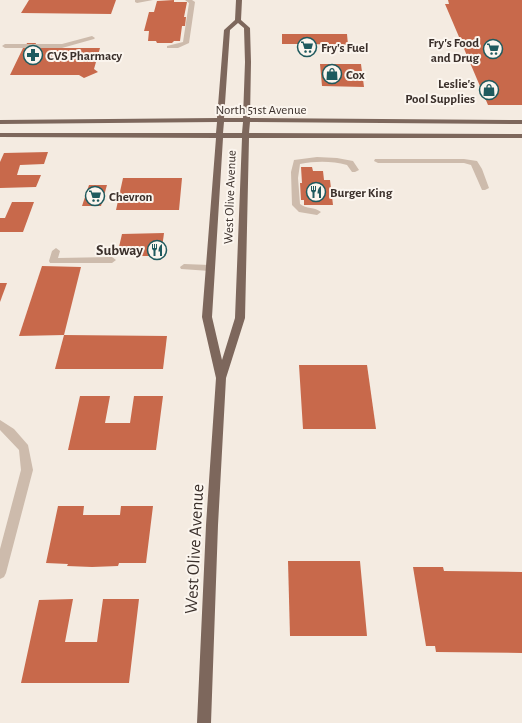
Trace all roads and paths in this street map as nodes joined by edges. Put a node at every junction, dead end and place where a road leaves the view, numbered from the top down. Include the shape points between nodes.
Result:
1 (150, 0) edge
2 (188, 0) edge
3 (239, 0) edge
4 (137, 1) dead end
5 (238, 20) junction
6 (92, 38) dead end
7 (5, 46) dead end
8 (169, 47) dead end
9 (220, 120) junction
10 (246, 120) junction
11 (0, 122) edge
12 (522, 122) edge
13 (0, 135) edge
14 (218, 135) junction
15 (246, 135) junction
16 (522, 136) edge
17 (378, 161) dead end
18 (354, 170) dead end
19 (485, 188) dead end
20 (317, 212) dead end
21 (56, 251) dead end
22 (112, 260) dead end
23 (184, 267) dead end
24 (210, 268) junction
25 (221, 378) junction
26 (0, 424) edge
27 (0, 574) edge
28 (204, 723) edge

1 - 4 street
2 - 8 street via 192,2 186,43
3 - 5 main road
5 - 9 main road, West Olive Avenue via 227,30
5 - 10 main road, West Olive Avenue via 247,28
6 - 7 street via 62,46
9 - 10 main road, North 51st Avenue
9 - 11 main road, North 51st Avenue
9 - 14 main road, West Olive Avenue
10 - 12 main road, North 51st Avenue
10 - 15 main road, West Olive Avenue
13 - 14 main road, North 51st Avenue
14 - 15 main road, North 51st Avenue
14 - 24 main road, West Olive Avenue
15 - 16 main road, North 51st Avenue
15 - 25 main road, West Olive Avenue via 240,318
17 - 19 street via 474,163
18 - 20 street via 350,163 342,161 297,162 294,169 296,205 302,210
21 - 22 street via 53,261
23 - 24 street
24 - 25 main road, West Olive Avenue via 207,317
25 - 28 main road, West Olive Avenue
26 - 27 street via 24,448 27,470

